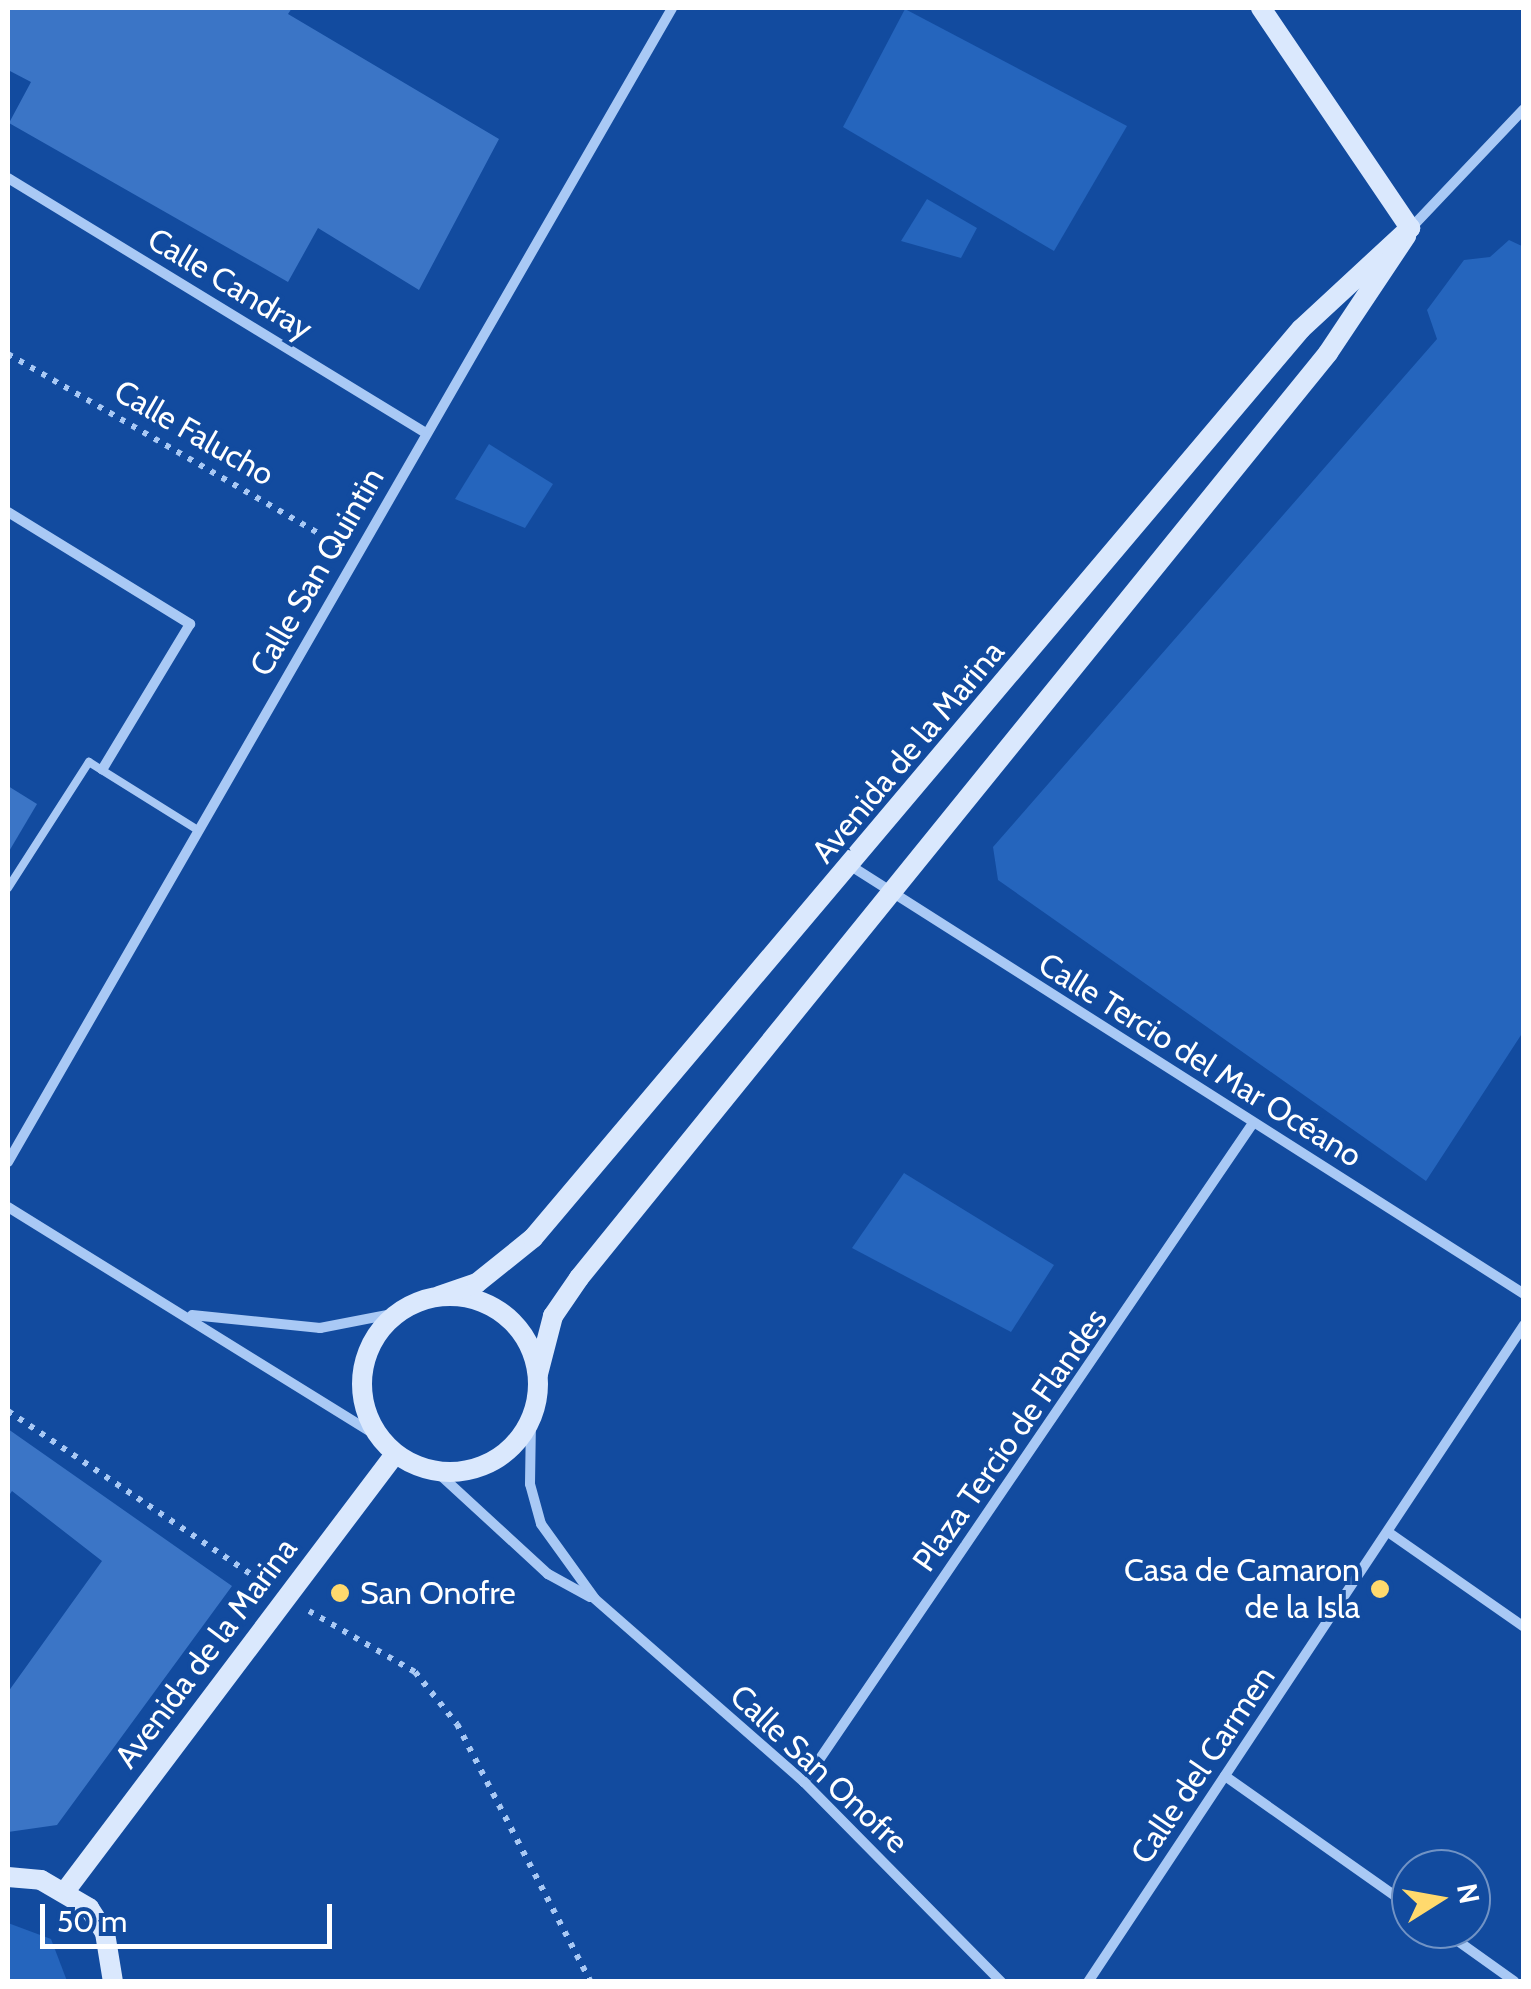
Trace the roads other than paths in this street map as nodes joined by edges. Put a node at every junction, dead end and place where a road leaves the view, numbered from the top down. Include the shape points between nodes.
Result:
1 (672, 8) edge
2 (1262, 8) edge
3 (1524, 108) edge
4 (8, 178) edge
5 (1410, 228) junction
6 (426, 434) junction
7 (8, 512) edge
8 (102, 770) junction
9 (198, 830) junction
10 (852, 866) junction
11 (8, 888) edge
12 (894, 897) junction
13 (1253, 1123) junction
14 (8, 1162) edge
15 (8, 1207) edge
16 (1524, 1294) edge
17 (440, 1296) junction
18 (397, 1313) junction
19 (192, 1316) junction
20 (1524, 1325) edge
21 (538, 1374) junction
22 (532, 1420) junction
23 (379, 1437) junction
24 (395, 1454) junction
25 (438, 1472) junction
26 (1388, 1532) junction
27 (595, 1600) junction
28 (1524, 1626) edge
29 (1225, 1776) junction
30 (804, 1782) junction
31 (8, 1877) edge
32 (66, 1890) junction
33 (1391, 1894) edge
34 (1469, 1949) edge
35 (1524, 1967) edge
36 (1514, 1981) edge
37 (113, 1982) edge
38 (1001, 1982) edge
39 (1088, 1982) edge

1 - 6 street, Calle San Quintin
2 - 5 street
3 - 5 street, Avenida de la Marina
4 - 6 street, Calle Candray
5 - 10 street, Avenida de la Marina via 1301,330
5 - 12 street, Avenida de la Marina via 1328,353
6 - 9 street, Calle San Quintin
7 - 8 street via 190,624
8 - 9 lane
8 - 11 lane via 88,762
9 - 14 street, Calle San Quintin
10 - 12 street, Calle Tercio del Mar Océano
10 - 17 street, Avenida de la Marina via 533,1238 477,1283
12 - 13 street, Calle Tercio del Mar Océano
12 - 21 street, Avenida de la Marina via 579,1278 554,1316
13 - 16 street, Calle Tercio del Mar Océano
13 - 30 street, Plaza Tercio de Flandes
15 - 19 street
17 - 18 street
17 - 21 street via 505,1314
18 - 19 street via 320,1328
18 - 23 street via 362,1371
19 - 23 street
20 - 26 street, Calle del Carmen
21 - 22 street
22 - 25 street via 482,1467
22 - 27 street via 530,1484 541,1524
23 - 24 street
24 - 25 street
24 - 32 street, Avenida de la Marina
25 - 27 street via 548,1574
26 - 28 street
26 - 29 street, Calle del Carmen
27 - 30 street, Calle San Onofre
29 - 33 street
29 - 39 street, Calle del Carmen
30 - 38 street, Calle San Onofre
31 - 32 street
32 - 37 street via 105,1933
34 - 36 street
35 - 36 street

